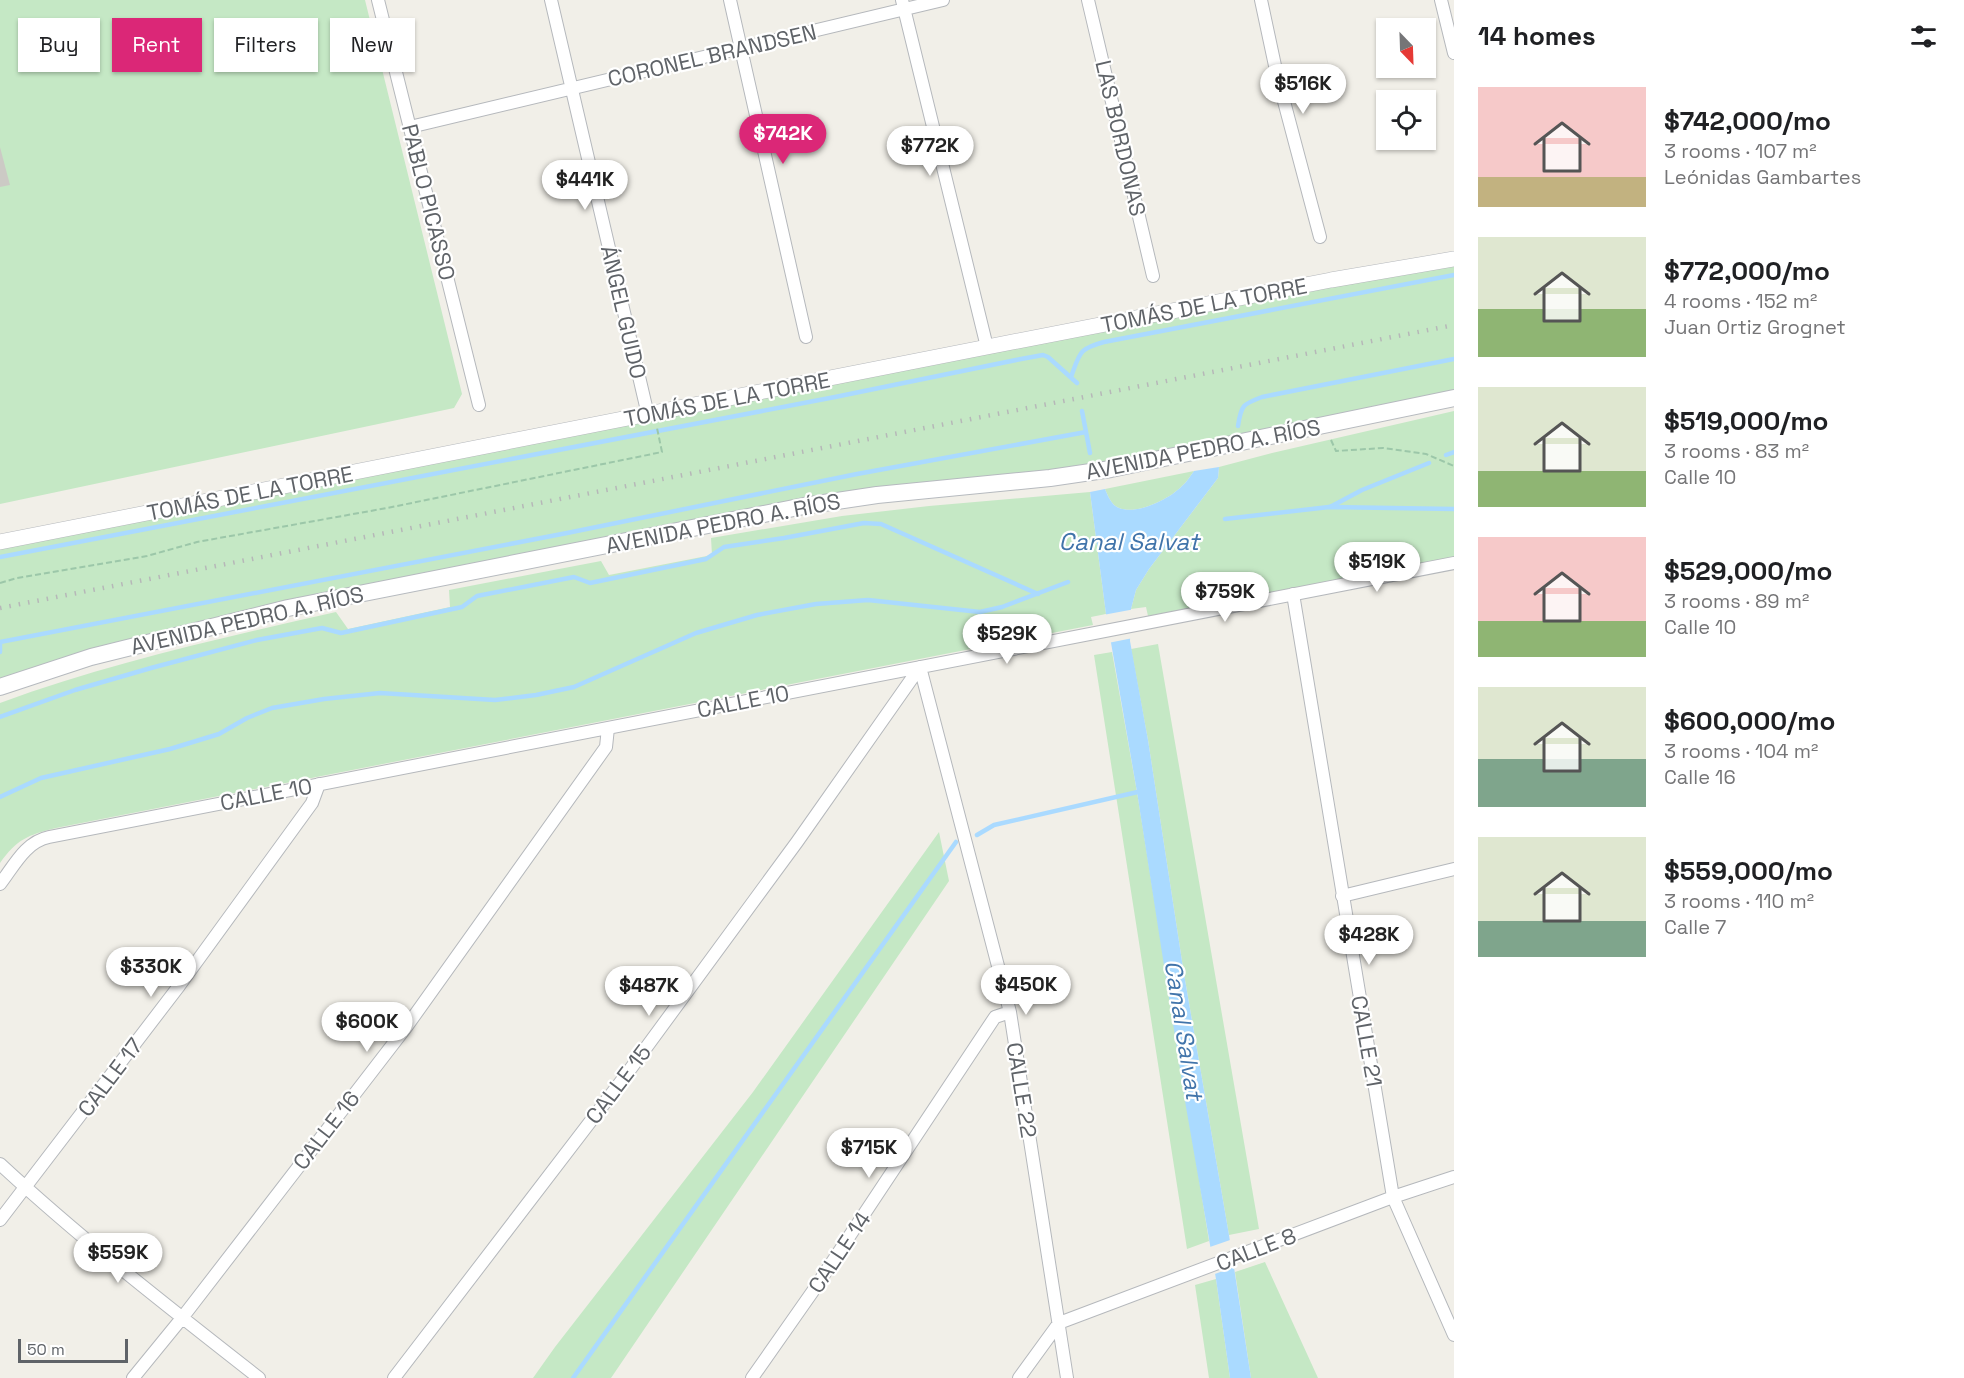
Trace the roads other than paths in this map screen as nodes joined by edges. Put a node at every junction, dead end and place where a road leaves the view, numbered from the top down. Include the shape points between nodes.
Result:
1 (378, 0) edge
2 (550, 0) edge
3 (730, 0) edge
4 (943, 0) edge
5 (1088, 0) edge
6 (1261, 0) edge
7 (1441, 0) edge
8 (903, 5) edge
9 (741, 48) junction
10 (1454, 53) edge
11 (572, 89) junction
12 (410, 127) junction
13 (1320, 237) dead end
14 (1454, 259) edge
15 (1154, 276) dead end
16 (806, 338) dead end
17 (987, 347) junction
18 (1454, 398) edge
19 (479, 405) dead end
20 (652, 421) junction
21 (0, 542) edge
22 (1454, 563) edge
23 (1293, 594) junction
24 (920, 667) junction
25 (0, 687) edge
26 (608, 728) junction
27 (319, 784) junction
28 (1454, 869) edge
29 (0, 884) edge
30 (1342, 896) junction
31 (1010, 1012) junction
32 (0, 1164) edge
33 (1454, 1177) edge
34 (26, 1188) junction
35 (1393, 1197) junction
36 (0, 1220) edge
37 (182, 1318) junction
38 (1059, 1323) junction
39 (1454, 1335) edge
40 (133, 1378) edge
41 (259, 1378) edge
42 (394, 1378) edge
43 (752, 1378) edge
44 (1019, 1378) edge
45 (1067, 1378) edge

1 - 12 street, PABLO PICASSO
2 - 11 street, ÁNGEL GUIDO
3 - 9 street
4 - 8 street, CORONEL BRANDSEN
5 - 15 street, LAS BORDONAS
6 - 13 street
7 - 10 street
8 - 9 street, CORONEL BRANDSEN
8 - 17 street
9 - 11 street, CORONEL BRANDSEN
9 - 16 street
11 - 12 street, CORONEL BRANDSEN
11 - 20 street, ÁNGEL GUIDO
12 - 19 street, PABLO PICASSO
14 - 17 street, TOMÁS DE LA TORRE
17 - 20 street, TOMÁS DE LA TORRE
18 - 25 main road, AVENIDA PEDRO A. RÍOS via 1111,469 804,506 299,605 91,657
20 - 21 street, TOMÁS DE LA TORRE
22 - 23 street, CALLE 10
23 - 24 street, CALLE 10
23 - 30 street, CALLE 21
24 - 26 street, CALLE 10
24 - 31 street, CALLE 22
24 - 42 street, CALLE 15 via 639,1056
26 - 27 street, CALLE 10
26 - 37 street, CALLE 16 via 606,747 407,1026
27 - 29 street, CALLE 10 via 41,839 27,848
27 - 34 street, CALLE 17 via 312,803
28 - 30 street
30 - 35 street, CALLE 21
31 - 38 street, CALLE 22
31 - 43 street, CALLE 14 via 995,1017
32 - 34 street
33 - 35 street, CALLE 8
34 - 36 street, CALLE 17
34 - 37 street
35 - 38 street, CALLE 8
35 - 39 street, CALLE 21
37 - 40 street, CALLE 16
37 - 41 street
38 - 44 street
38 - 45 street, CALLE 22

